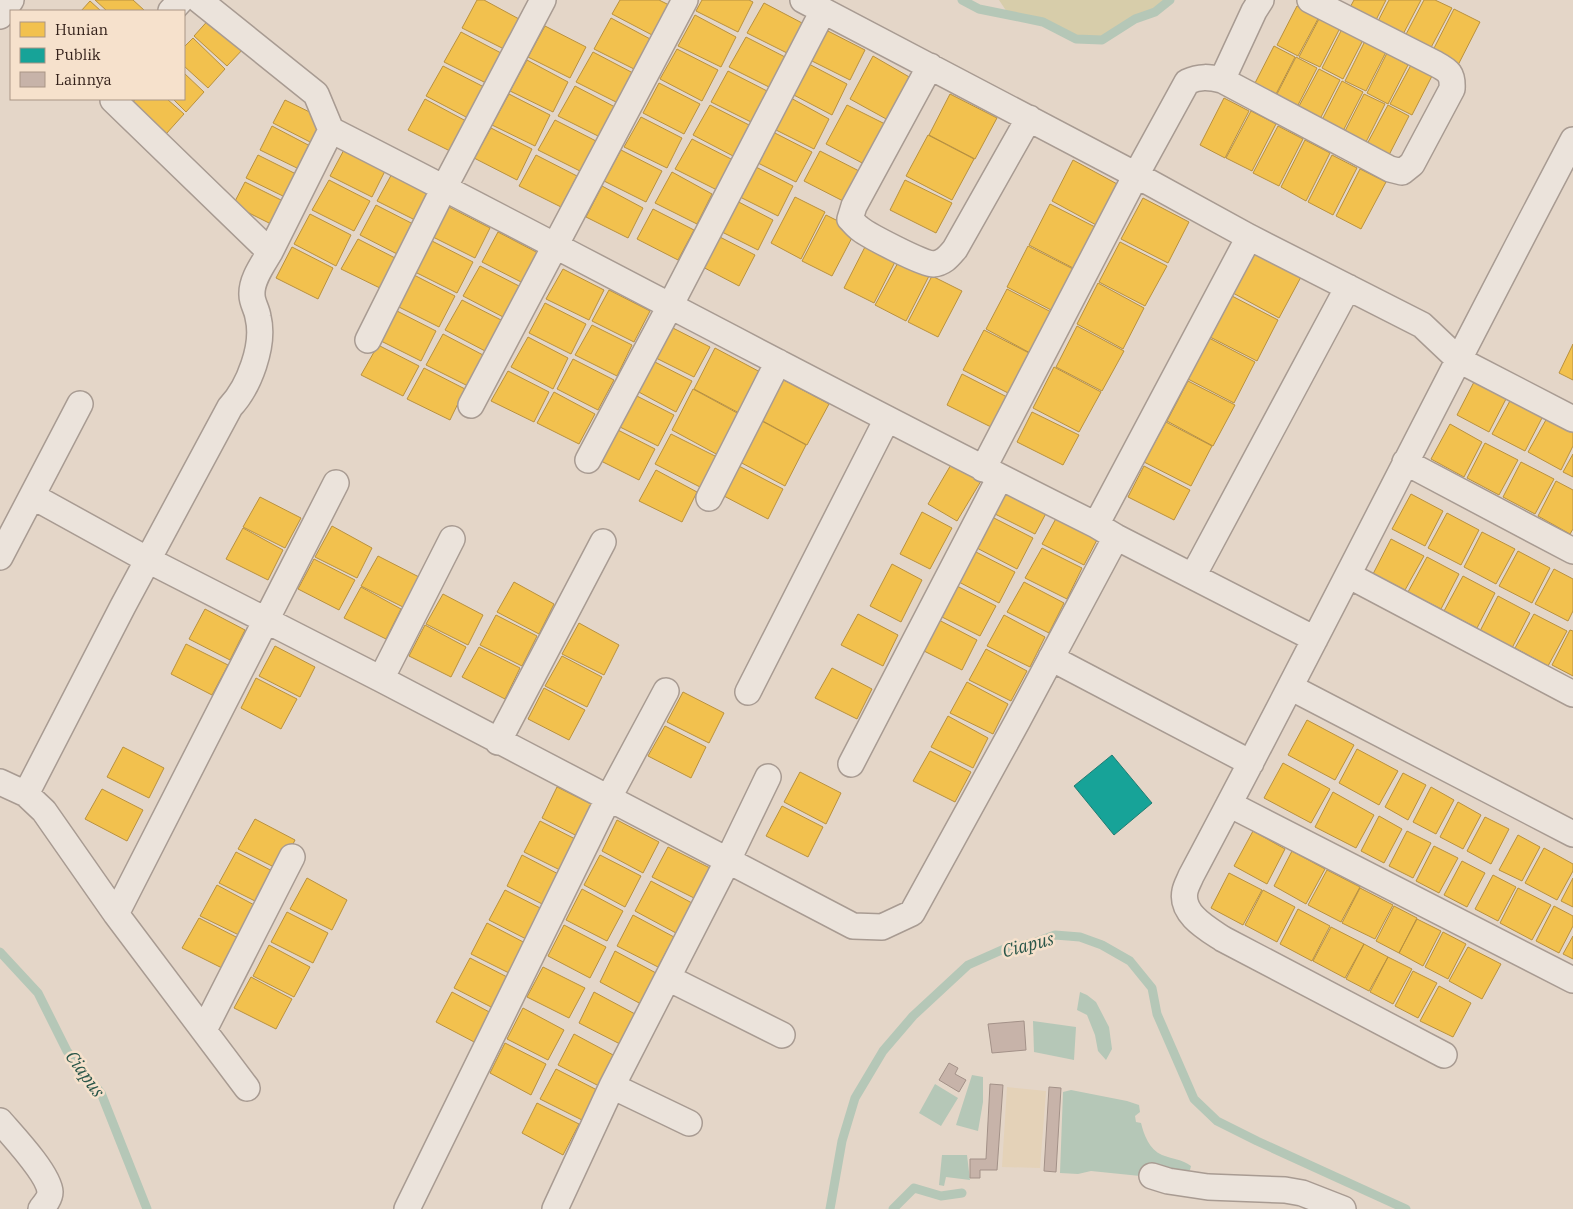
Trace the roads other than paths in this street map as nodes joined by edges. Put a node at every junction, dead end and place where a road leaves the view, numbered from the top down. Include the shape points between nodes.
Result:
1 (11, 0) edge
2 (181, 0) edge
3 (199, 0) edge
4 (543, 0) edge
5 (685, 0) edge
6 (1261, 0) edge
7 (1310, 0) edge
8 (813, 5) edge
9 (172, 10) edge
10 (0, 16) edge
11 (930, 66) junction
12 (1222, 80) junction
13 (114, 100) edge
14 (1028, 118) junction
15 (331, 130) junction
16 (1573, 140) edge
17 (1136, 175) junction
18 (444, 188) junction
19 (1249, 237) junction
20 (556, 245) junction
21 (270, 252) junction
22 (1348, 287) junction
23 (670, 306) junction
24 (368, 340) dead end
25 (1459, 360) junction
26 (778, 362) junction
27 (80, 404) dead end
28 (471, 405) dead end
29 (887, 419) junction
30 (1573, 419) edge
31 (588, 460) dead end
32 (1405, 462) junction
33 (992, 473) junction
34 (336, 483) dead end
35 (32, 496) junction
36 (709, 498) dead end
37 (1106, 531) junction
38 (452, 539) dead end
39 (603, 542) dead end
40 (1573, 551) edge
41 (0, 557) edge
42 (148, 560) junction
43 (1348, 575) junction
44 (1193, 576) junction
45 (265, 620) junction
46 (1315, 639) junction
47 (1051, 658) junction
48 (381, 679) junction
49 (1290, 686) junction
50 (666, 691) dead end
51 (748, 692) dead end
52 (1573, 694) edge
53 (498, 742) junction
54 (1251, 763) junction
55 (851, 764) dead end
56 (768, 777) dead end
57 (0, 782) edge
58 (26, 794) junction
59 (608, 799) junction
60 (1229, 804) junction
61 (1573, 834) edge
62 (292, 857) dead end
63 (728, 860) junction
64 (116, 914) junction
65 (668, 978) junction
66 (1573, 980) edge
67 (204, 1030) junction
68 (782, 1035) dead end
69 (1444, 1054) dead end
70 (612, 1086) junction
71 (247, 1088) dead end
72 (0, 1121) edge
73 (689, 1123) dead end
74 (1152, 1176) dead end
75 (41, 1209) edge
76 (407, 1209) edge
77 (554, 1209) edge
78 (1343, 1209) edge

1 - 10 street
2 - 9 street
3 - 15 street via 316,94
4 - 18 street
5 - 20 street
6 - 12 street
7 - 12 street via 1447,70 1453,78 1452,89 1412,164 1402,172 1390,169
8 - 11 street
8 - 23 street
11 - 14 street
11 - 14 street via 854,206 850,219 868,234 919,261 933,264 946,260 956,249
12 - 17 street via 1208,76 1188,82
13 - 21 street
14 - 17 street
15 - 18 street
15 - 21 street
16 - 25 street
17 - 19 street
17 - 33 street
18 - 20 street
18 - 24 street
19 - 22 street
19 - 37 street
20 - 23 street
20 - 28 street
21 - 42 street via 252,287 260,331 249,378 230,407
22 - 25 street via 1422,325
22 - 44 street
23 - 26 street
23 - 31 street
25 - 30 street
25 - 32 street
26 - 29 street
26 - 36 street
27 - 35 street
29 - 33 street
29 - 51 street
32 - 40 street
32 - 43 street
33 - 37 street
33 - 55 street
34 - 45 street
35 - 41 street
35 - 42 street
37 - 44 street
37 - 47 street
38 - 48 street
39 - 53 street
42 - 45 street
42 - 58 street
43 - 46 street
43 - 52 street
44 - 46 street
45 - 48 street
45 - 64 street
46 - 49 street
47 - 54 street
47 - 63 street via 912,913 882,928 853,926
48 - 53 street
49 - 54 street
49 - 61 street
50 - 59 street
53 - 59 street
54 - 60 street
56 - 63 street
57 - 58 street
58 - 64 street via 44,811
59 - 63 street
59 - 76 street
60 - 66 street
60 - 69 street via 1185,892 1185,905 1195,918 1224,940
62 - 67 street
63 - 65 street
64 - 67 street
65 - 68 street
65 - 70 street
67 - 71 street
70 - 73 street
70 - 77 street
72 - 75 street via 45,1178 50,1192
74 - 78 street via 1208,1187 1285,1190

